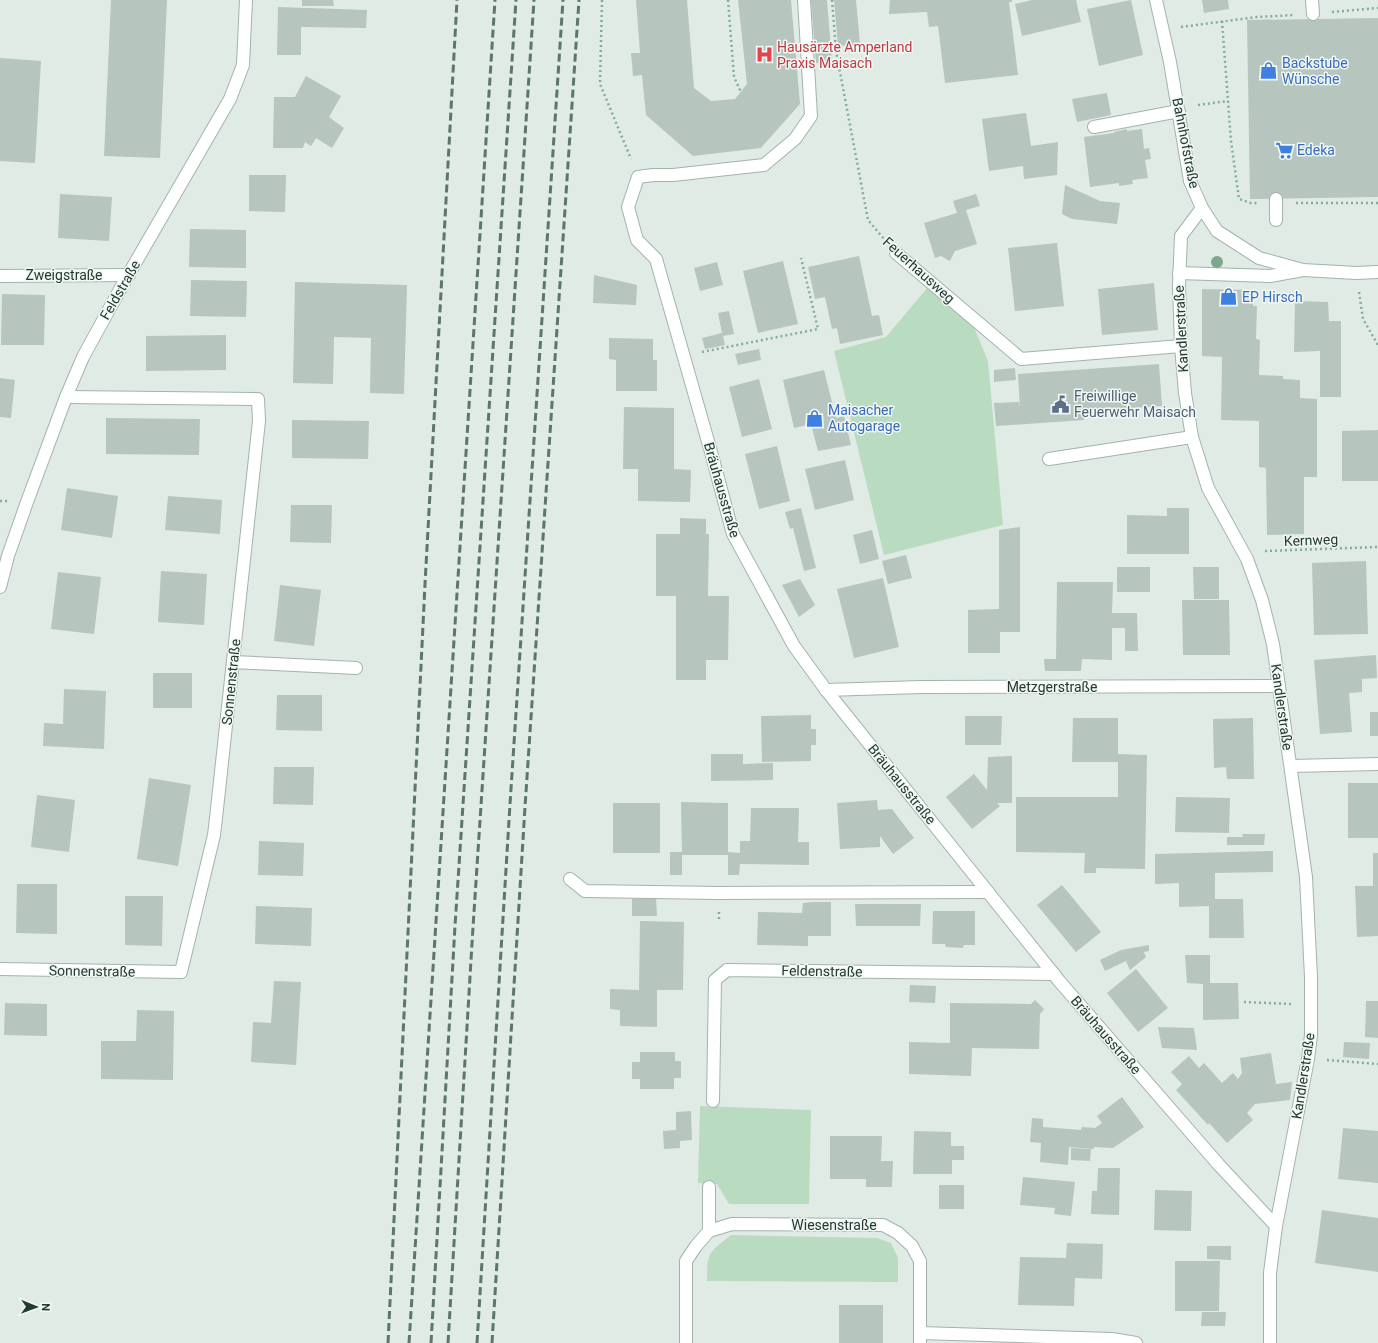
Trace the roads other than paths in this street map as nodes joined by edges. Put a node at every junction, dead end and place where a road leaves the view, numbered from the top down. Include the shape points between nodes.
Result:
1 (246, 0) edge
2 (804, 0) edge
3 (1156, 0) edge
4 (1312, 0) edge
5 (1313, 14) road end
6 (1178, 111) junction
7 (1094, 126) dead end
8 (1276, 201) road end
9 (1202, 208) junction
10 (1276, 220) dead end
11 (896, 253) road end
12 (1303, 270) junction
13 (1378, 272) edge
14 (1179, 273) junction
15 (129, 275) junction
16 (0, 276) edge
17 (1180, 346) junction
18 (66, 397) junction
19 (1192, 437) junction
20 (1049, 459) dead end
21 (0, 587) edge
22 (233, 662) junction
23 (356, 668) dead end
24 (1279, 686) junction
25 (826, 690) junction
26 (1378, 764) edge
27 (1291, 766) junction
28 (570, 879) dead end
29 (988, 892) junction
30 (0, 969) edge
31 (1054, 974) junction
32 (713, 1101) dead end
33 (710, 1188) dead end
34 (1276, 1226) junction
35 (709, 1231) junction
36 (920, 1338) edge
37 (686, 1343) edge
38 (1136, 1343) edge
39 (1270, 1343) edge

1 - 15 street, Feldstraße via 242,65 230,100
2 - 25 street, Bräuhausstraße via 811,116 795,139 764,165 638,177 628,207 637,240 656,259 733,534 794,646
3 - 6 street, Bahnhofstraße
4 - 5 street
6 - 7 street
6 - 9 street, Bahnhofstraße via 1190,181
8 - 10 street
9 - 12 street, Bahnhofstraße via 1217,231 1259,258
9 - 14 street, Kandlerstraße via 1181,236
11 - 17 street, Feuerhausweg via 1021,359
12 - 13 street, Bahnhofstraße
12 - 14 street via 1270,276
14 - 17 street, Kandlerstraße
15 - 16 street, Zweigstraße
15 - 18 street, Feldstraße via 83,357
17 - 19 street, Kandlerstraße via 1184,393
18 - 21 street, Feldstraße via 10,549
18 - 22 street, Sonnenstraße via 258,399 260,421
19 - 20 street
19 - 24 street, Kandlerstraße via 1208,488 1244,553 1262,600 1273,644
22 - 23 street
22 - 30 street, Sonnenstraße via 214,835 181,972
24 - 25 street, Metzgerstraße via 921,687
24 - 27 street, Kandlerstraße
25 - 29 street, Bräuhausstraße
26 - 27 street
27 - 34 street, Kandlerstraße via 1306,876 1311,1034
28 - 29 street via 585,891
29 - 31 street, Bräuhausstraße
31 - 32 street, Feldenstraße via 727,970 715,980
31 - 34 street, Bräuhausstraße
33 - 35 street
34 - 39 street via 1270,1273
35 - 36 street, Wiesenstraße via 732,1224 884,1225 912,1246 920,1261
35 - 37 street via 686,1262
36 - 38 street, Wiesenstraße via 1112,1339

